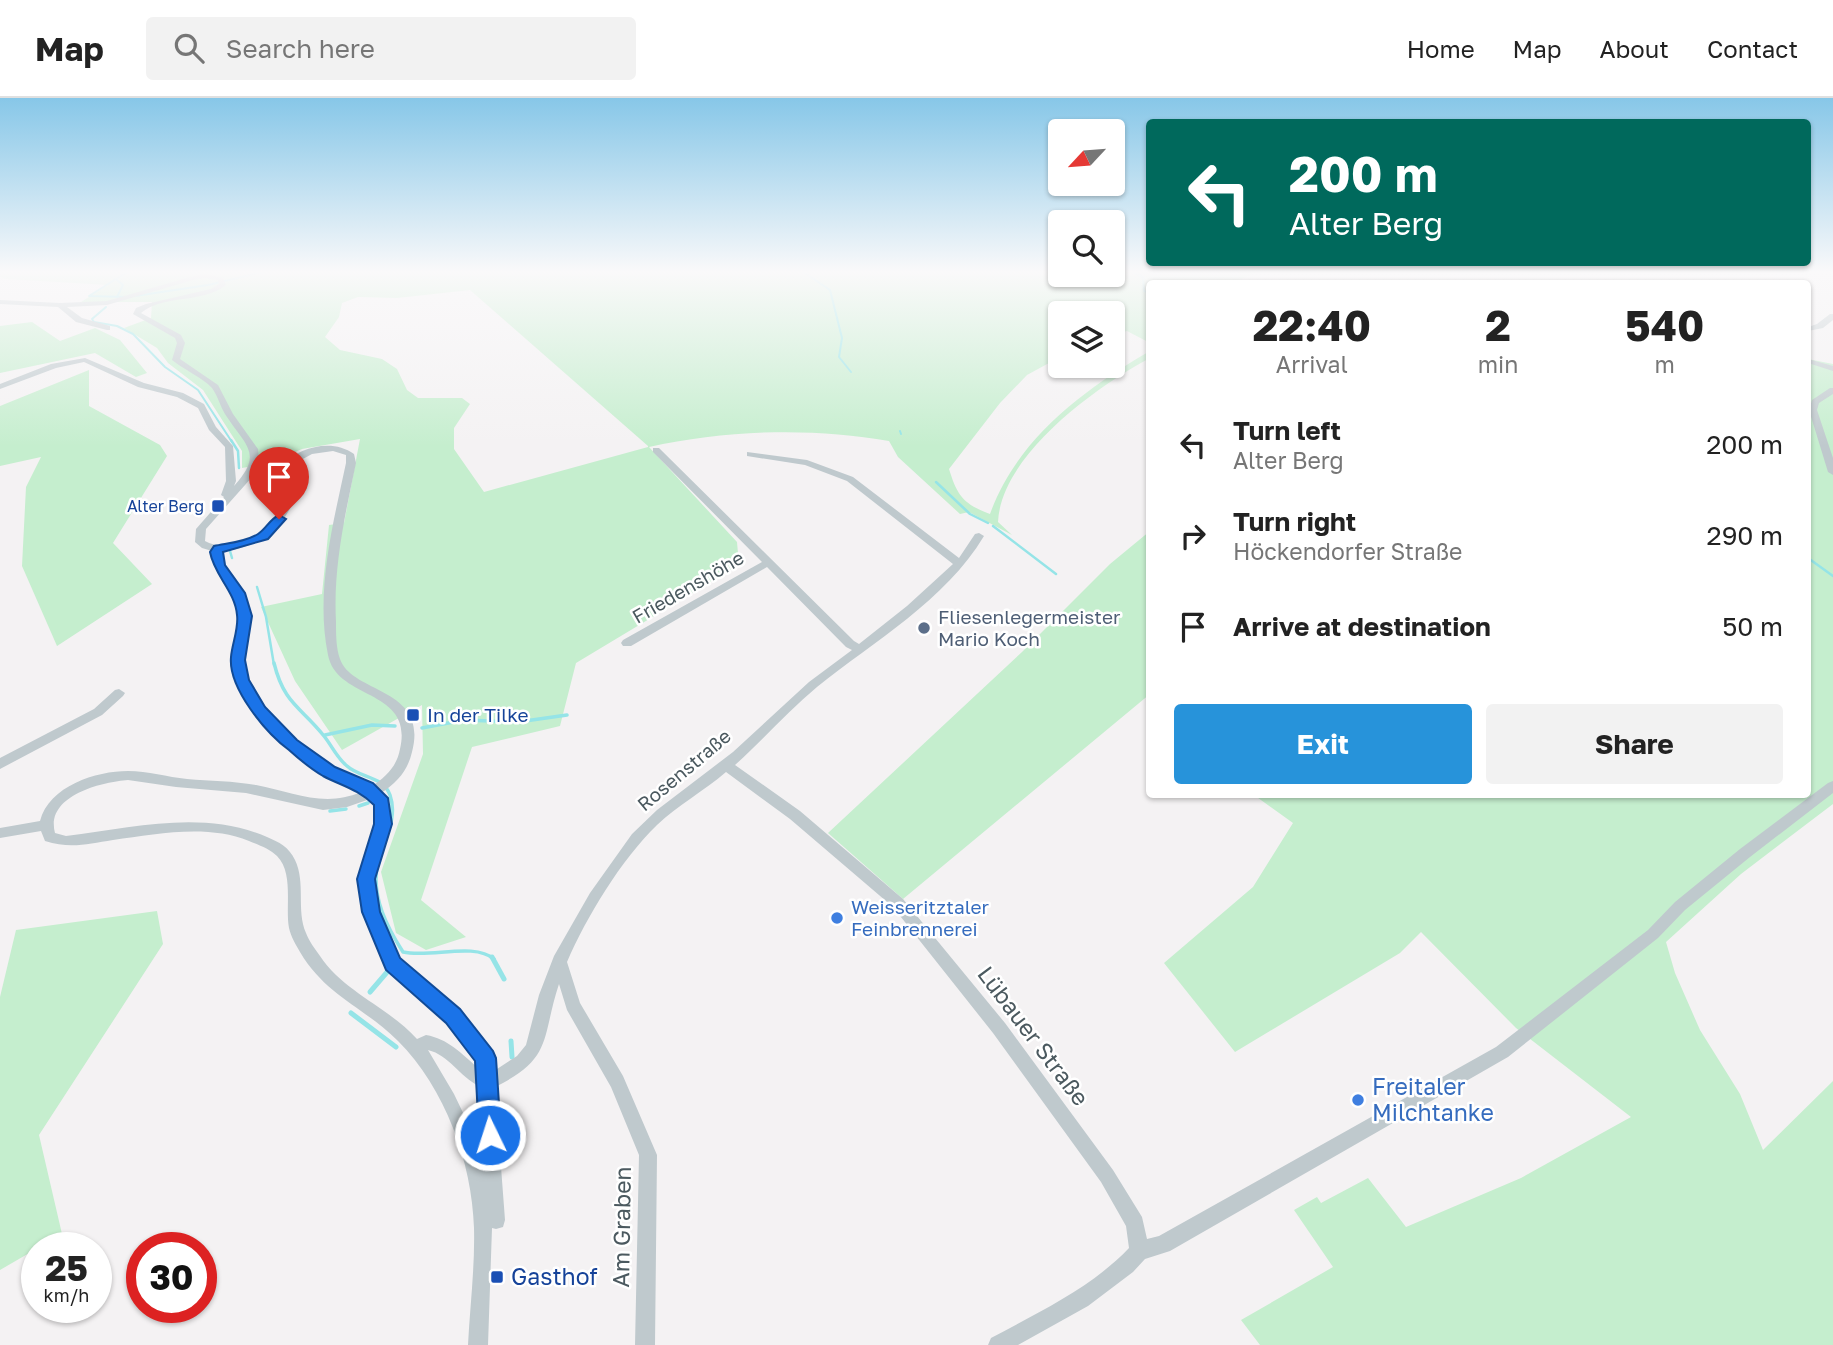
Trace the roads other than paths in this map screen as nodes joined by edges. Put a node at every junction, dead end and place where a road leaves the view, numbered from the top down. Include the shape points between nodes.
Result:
1 (164, 329) edge
2 (1811, 362) edge
3 (1833, 369) edge
4 (0, 387) edge
5 (1833, 390) edge
6 (656, 450) dead end
7 (750, 454) dead end
8 (1833, 472) edge
9 (232, 496) junction
10 (979, 536) dead end
11 (218, 549) junction
12 (767, 563) junction
13 (959, 563) junction
14 (627, 643) dead end
15 (859, 649) junction
16 (119, 693) dead end
17 (0, 764) edge
18 (726, 765) junction
19 (1833, 786) edge
20 (379, 788) junction
21 (46, 825) junction
22 (0, 833) edge
23 (559, 961) junction
24 (417, 1049) junction
25 (488, 1082) junction
26 (496, 1220) dead end
27 (1139, 1251) junction
28 (478, 1345) edge
29 (645, 1345) edge
30 (998, 1345) edge

1 - 9 street via 181,343 176,360 215,387 254,449 256,459
2 - 3 street
4 - 9 street via 54,366 85,360 141,385 180,395 201,406 212,428 229,446 232,481 226,495
5 - 8 street via 1815,402 1813,410
6 - 12 street, Friedenshöhe
7 - 13 street via 807,463 850,479
9 - 11 street via 199,535 206,547
10 - 13 street, Rosenstraße
11 - 20 street via 219,565 238,593 245,616 237,660 245,690 291,744 330,772
11 - 20 street via 250,542 272,528 289,504 294,488 285,474 286,466 296,457 328,447 350,454 334,562 334,661 342,673 397,706 407,717 408,746 397,772
12 - 14 street, Friedenshöhe
12 - 15 street, Friedenshöhe
13 - 15 street, Rosenstraße
15 - 18 street, Rosenstraße via 775,717
16 - 17 street via 98,712
18 - 23 street, Rosenstraße via 648,828 603,884
18 - 27 street, Lübauer Straße via 795,815 898,903 999,1028 1107,1176 1135,1224
19 - 27 street via 1502,1052 1163,1244
20 - 21 street via 355,800 323,805 242,787 121,774 60,798
20 - 25 street via 383,824 366,879 371,912 393,964 471,1035 485,1058
21 - 22 street
21 - 24 street via 50,837 66,841 218,827 253,835 278,848 287,857 292,874 297,929 319,968 335,986 394,1026
23 - 25 street, Rosenstraße via 538,1042 522,1062
23 - 29 street, Am Graben via 578,1016 617,1082 648,1155
24 - 25 street via 436,1042 466,1071
24 - 28 street via 443,1088 465,1135 477,1188 483,1226
25 - 26 street
27 - 30 street via 1081,1299

